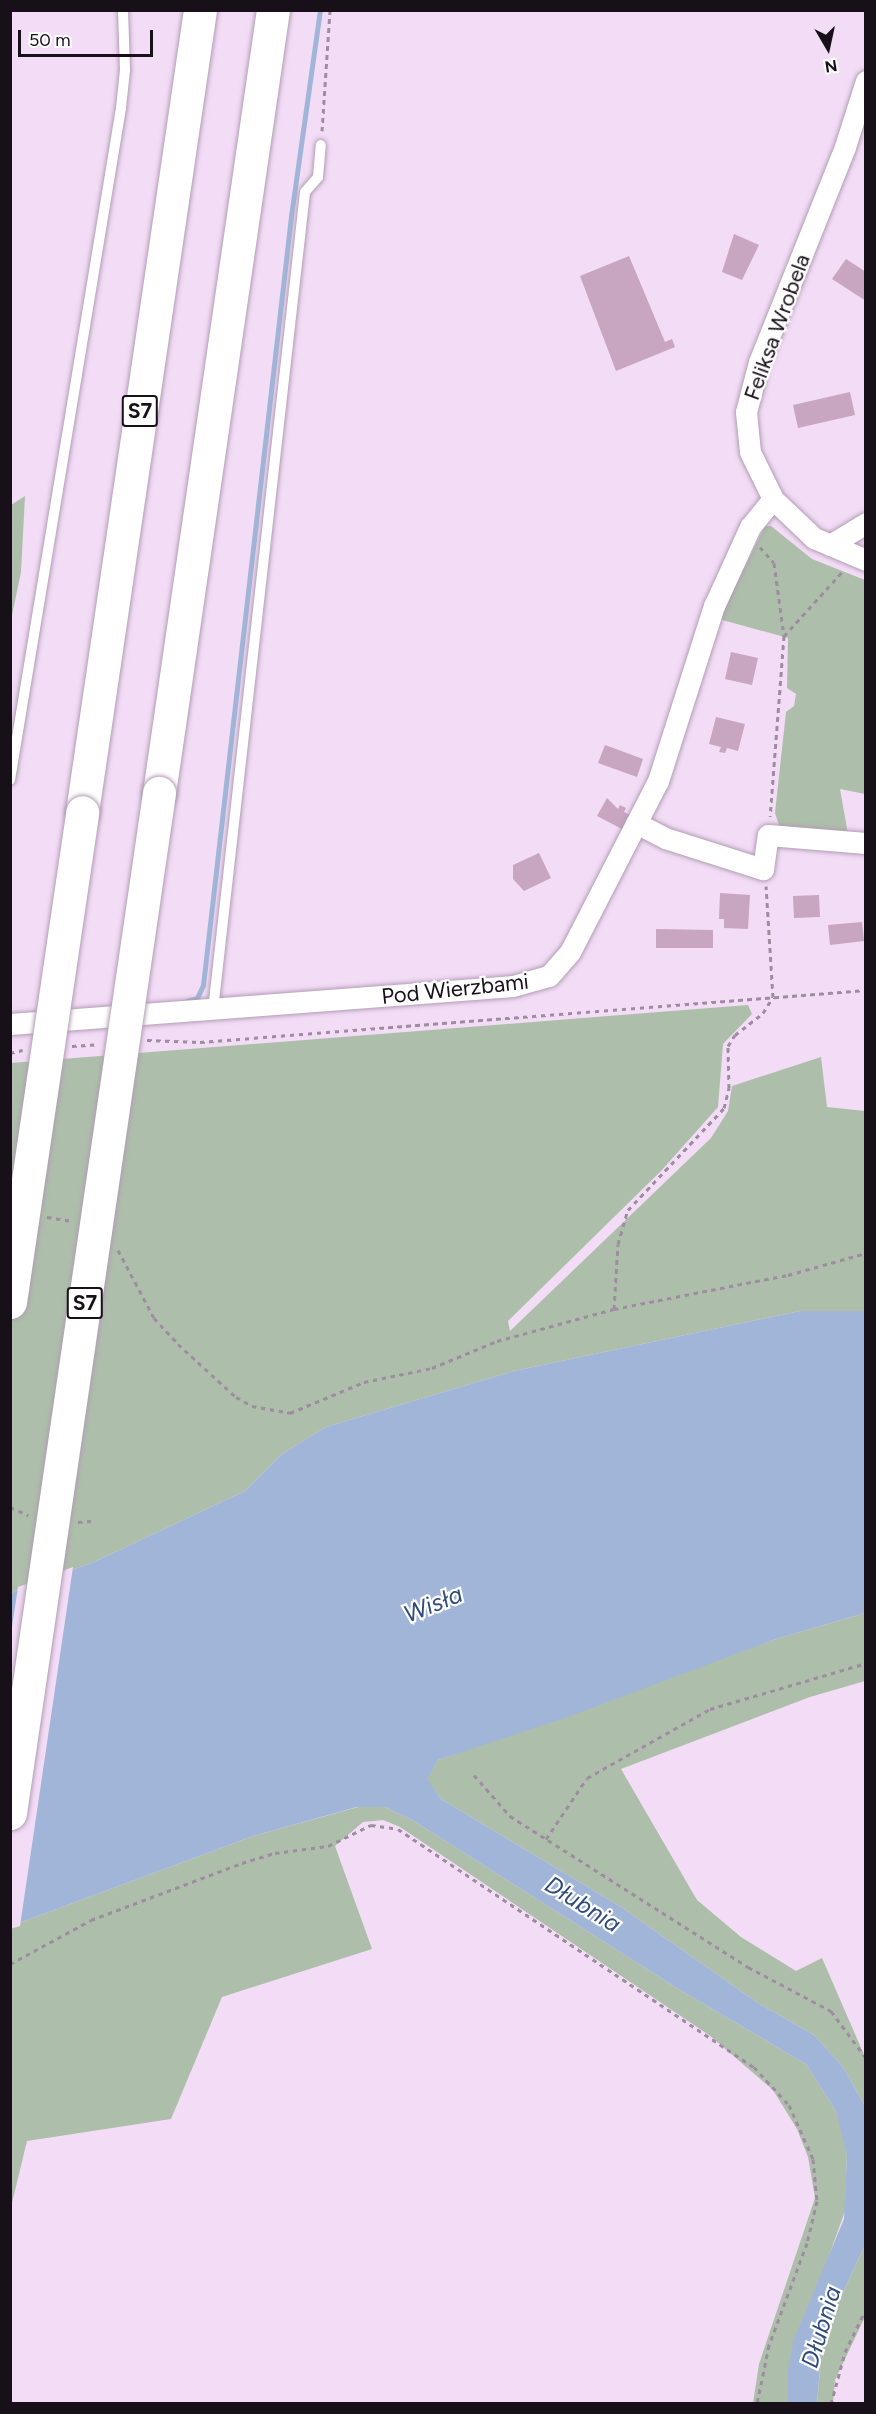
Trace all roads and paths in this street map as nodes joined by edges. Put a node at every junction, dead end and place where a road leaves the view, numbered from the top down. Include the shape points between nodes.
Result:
1 (123, 10) edge
2 (200, 10) edge
3 (273, 10) edge
4 (330, 10) edge
5 (866, 81) edge
6 (321, 145) joint
7 (773, 499) junction
8 (866, 523) edge
9 (744, 540) junction
10 (830, 545) junction
11 (866, 560) edge
12 (845, 568) dead end
13 (784, 636) junction
14 (10, 780) edge
15 (636, 823) junction
16 (768, 836) junction
17 (866, 843) edge
18 (764, 870) junction
19 (866, 990) edge
20 (773, 997) junction
21 (213, 1010) junction
22 (10, 1024) edge
23 (145, 1041) dead end
24 (111, 1043) dead end
25 (65, 1047) dead end
26 (30, 1050) dead end
27 (10, 1053) edge
28 (866, 1253) edge
29 (122, 1254) dead end
30 (10, 1302) edge
31 (614, 1309) junction
32 (866, 1664) edge
33 (474, 1775) dead end
34 (10, 1813) edge
35 (546, 1839) junction
36 (10, 1964) edge
37 (866, 2058) edge
38 (866, 2309) edge
39 (757, 2403) edge
40 (831, 2403) edge

1 - 14 lane via 125,70 121,108
2 - 30 highway, S7, bridge
3 - 34 highway, S7, bridge
4 - 6 path
5 - 7 street, Feliksa Wrobela via 845,147 750,391 746,412 750,452
6 - 21 lane via 318,177 305,192
7 - 9 street, Pod Wierzbami
7 - 10 street, Feliksa Wrobela via 799,526
8 - 10 street
9 - 13 path via 769,553 774,563
9 - 15 street, Pod Wierzbami via 714,606 658,781
10 - 11 street, Feliksa Wrobela
12 - 13 path
13 - 16 path
15 - 18 street via 665,838
15 - 21 street, Pod Wierzbami via 570,951 556,971 541,980 513,986
16 - 17 street
16 - 18 street
18 - 20 path
19 - 20 path
20 - 23 path via 200,1041
20 - 31 path via 763,1013 735,1035 728,1047 729,1088 724,1108 628,1210 618,1244
21 - 22 street, Pod Wierzbami
24 - 25 path
26 - 27 path
28 - 31 path via 788,1275
29 - 31 path via 154,1318 178,1344 236,1397 252,1406 290,1413 364,1382 432,1368 497,1341
32 - 35 path via 710,1709 587,1778
33 - 35 path via 510,1816
35 - 37 path via 756,1972 831,2011
36 - 39 path via 91,1920 242,1863 275,1853 328,1846 371,1825 398,1829 754,2067 789,2105 810,2147 817,2201 807,2243 769,2345
38 - 40 path via 845,2352

